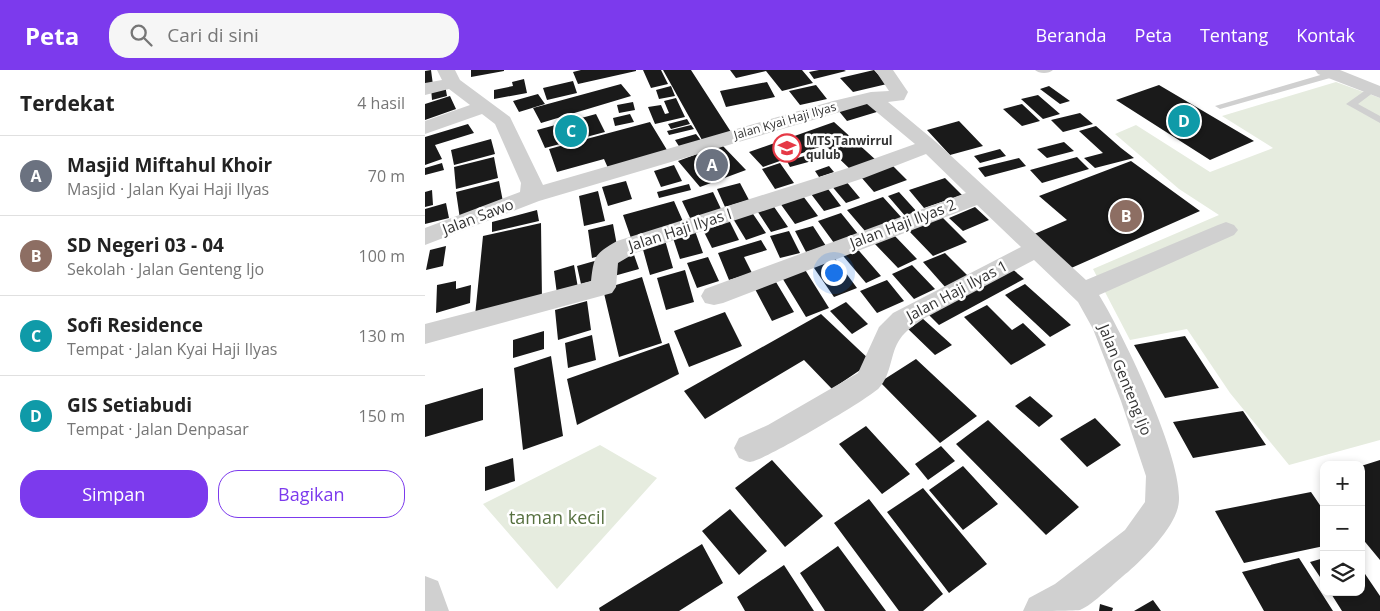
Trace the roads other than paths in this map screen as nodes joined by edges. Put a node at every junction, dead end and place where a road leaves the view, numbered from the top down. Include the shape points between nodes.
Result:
1 (884, 70) edge
2 (1039, 70) edge
3 (1049, 70) edge
4 (1329, 72) edge
5 (449, 76) edge
6 (425, 89) edge
7 (1376, 90) edge
8 (884, 97) junction
9 (1220, 106) dead end
10 (484, 108) junction
11 (1380, 120) edge
12 (425, 128) edge
13 (929, 146) junction
14 (531, 196) junction
15 (979, 196) junction
16 (1226, 230) dead end
17 (425, 237) edge
18 (1036, 249) junction
19 (1082, 292) junction
20 (714, 296) dead end
21 (425, 334) edge
22 (750, 448) dead end
23 (425, 594) edge
24 (429, 611) edge
25 (1042, 611) edge

1 - 8 street via 899,92
2 - 3 lane
4 - 7 street
4 - 9 lane
5 - 6 street
5 - 10 street
7 - 11 lane via 1351,104
8 - 13 street, Jalan Genteng Ijo
8 - 14 street, Jalan Kyai Haji Ilyas via 785,121
10 - 12 street
10 - 14 street via 503,121 532,183
13 - 15 street, Jalan Genteng Ijo
13 - 21 street, Jalan Haji Ilyas I via 856,173 626,247 606,259 603,287
14 - 17 street, Jalan Sawo
15 - 18 street, Jalan Genteng Ijo
15 - 20 street, Jalan Haji Ilyas 2
16 - 19 street
18 - 19 street, Jalan Genteng Ijo
18 - 22 street, Jalan Haji Ilyas 1 via 902,320 887,336 875,373 868,381
19 - 25 street, Jalan Genteng Ijo via 1106,329 1136,401 1162,476 1162,506 1137,542 1068,598
23 - 24 street

